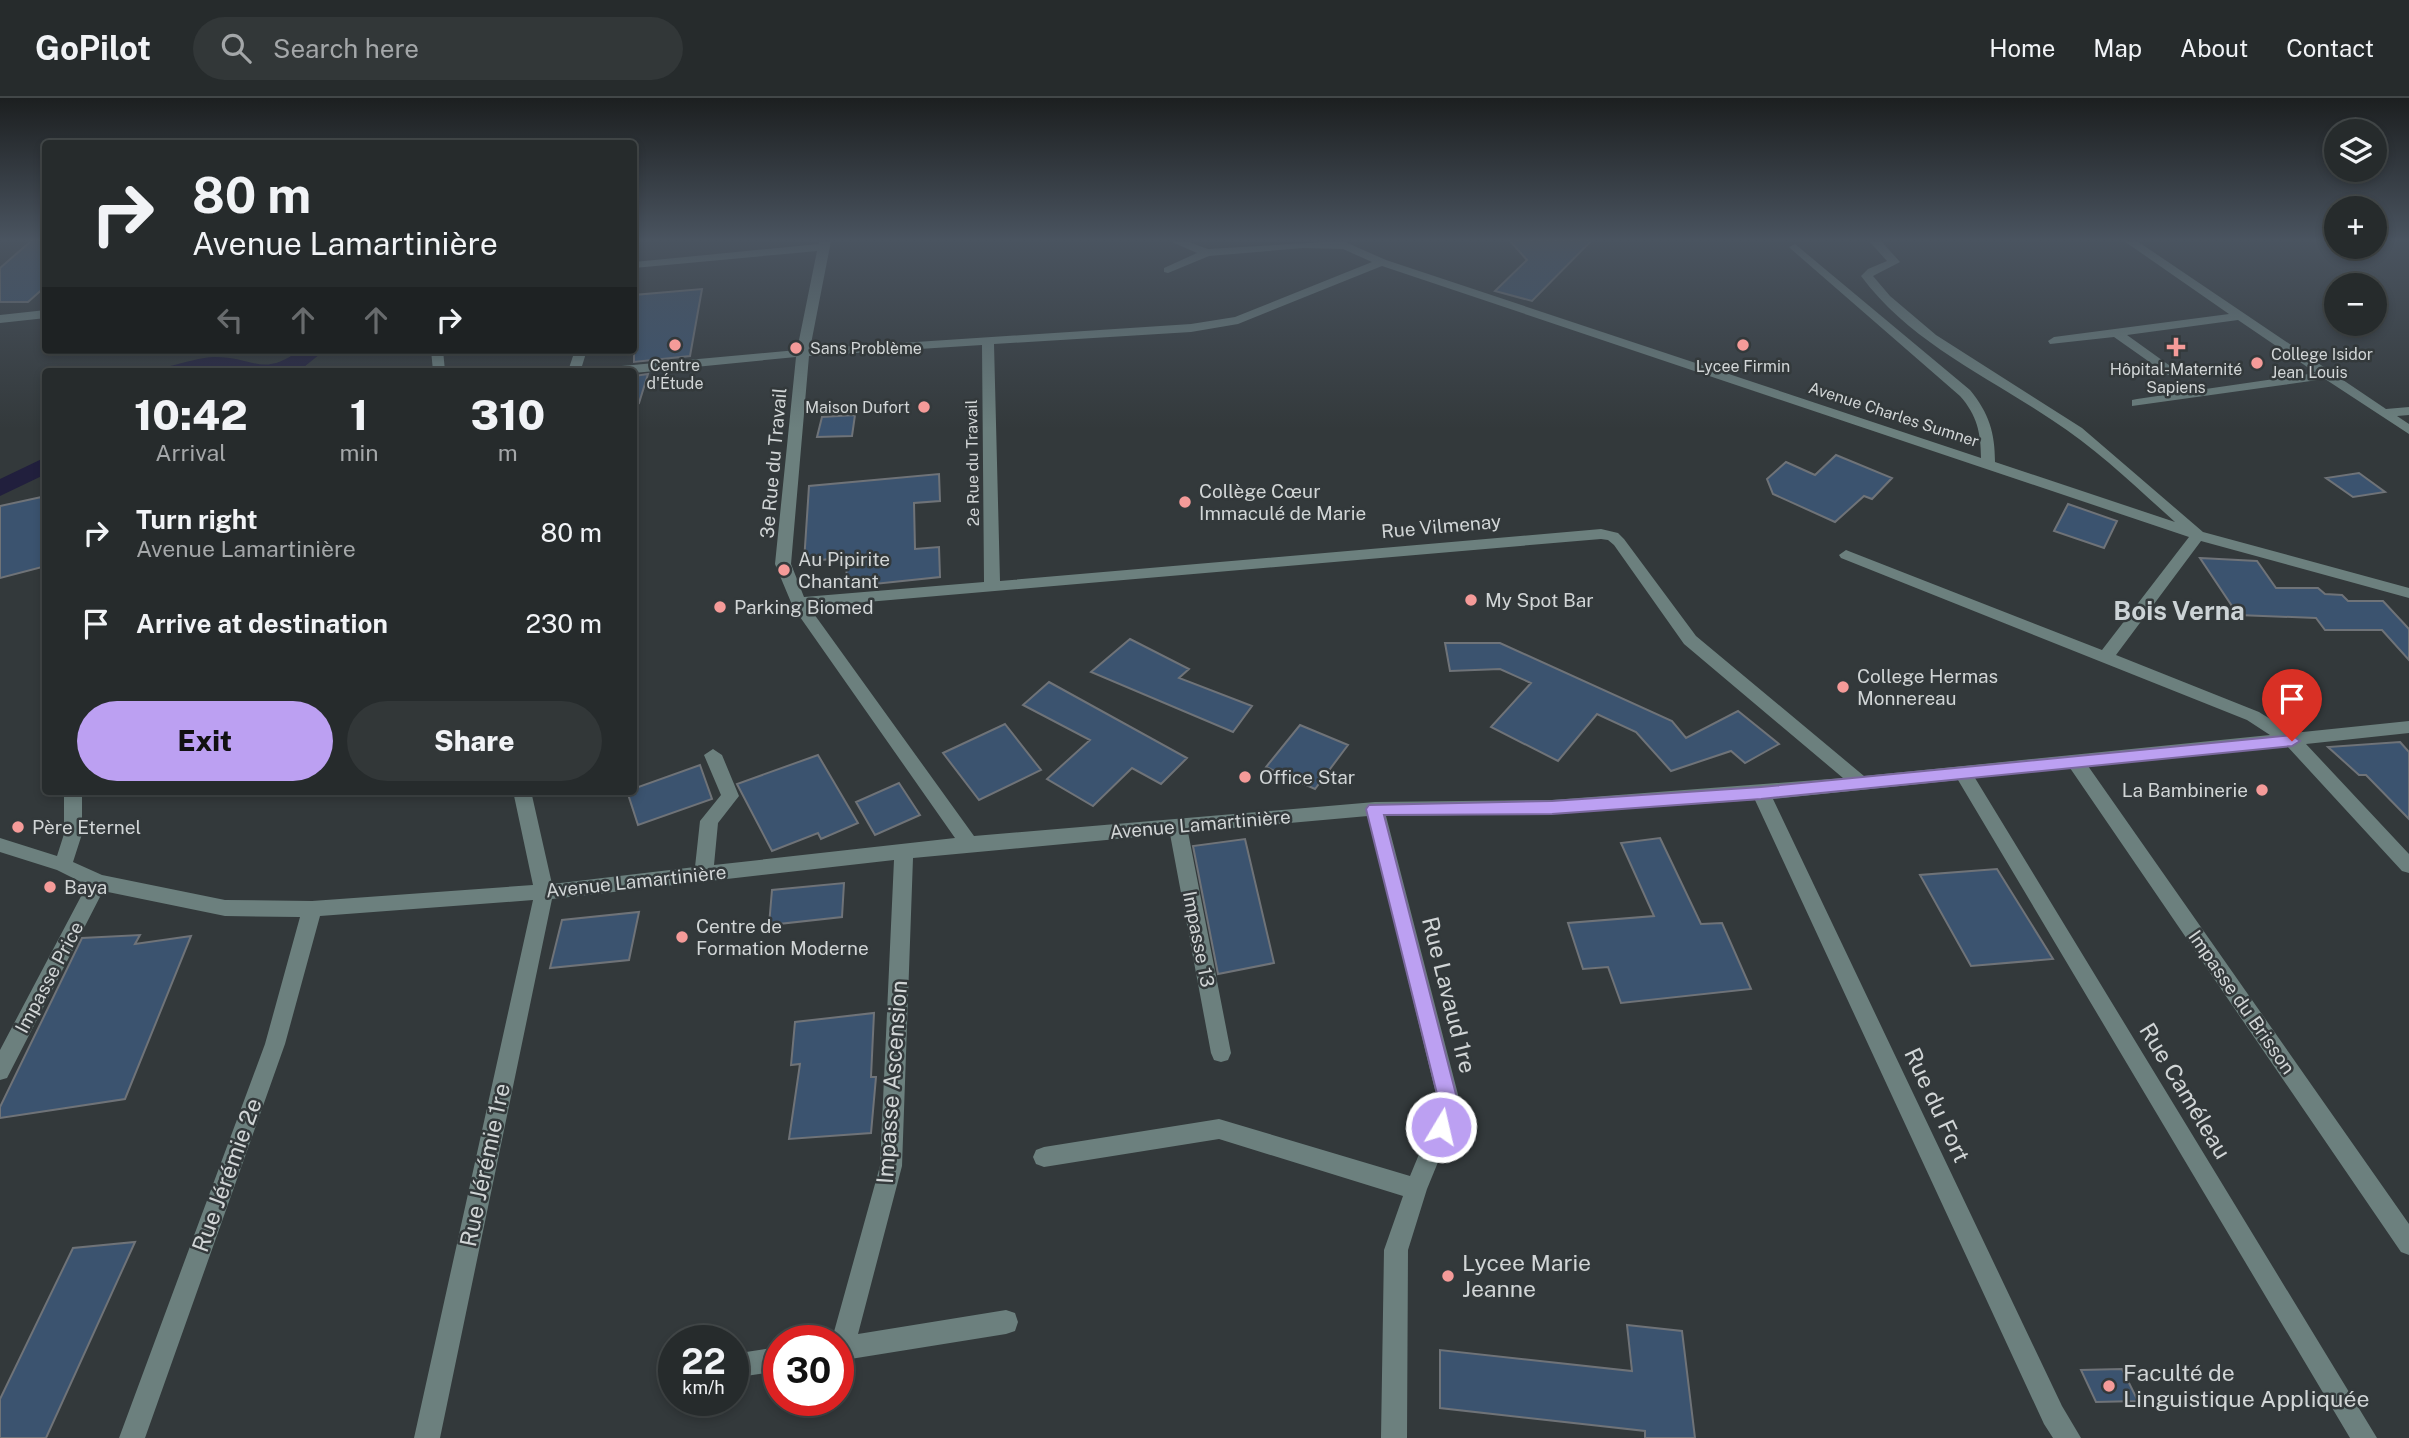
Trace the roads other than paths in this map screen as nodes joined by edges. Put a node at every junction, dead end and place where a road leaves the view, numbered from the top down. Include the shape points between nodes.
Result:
1 (813, 304) edge
2 (1279, 304) edge
3 (1507, 304) edge
4 (1861, 304) edge
5 (1892, 304) edge
6 (2222, 304) edge
7 (42, 314) edge
8 (2240, 316) junction
9 (0, 319) edge
10 (2117, 332) junction
11 (988, 340) junction
12 (2054, 341) dead end
13 (803, 353) junction
14 (637, 369) edge
15 (2168, 370) dead end
16 (2328, 375) junction
17 (2137, 403) dead end
18 (2409, 411) edge
19 (2382, 413) junction
20 (2409, 430) edge
21 (1988, 464) junction
22 (2198, 535) junction
23 (1846, 555) dead end
24 (992, 585) junction
25 (2409, 593) edge
26 (798, 603) junction
27 (2106, 657) junction
28 (2409, 727) edge
29 (2292, 741) junction
30 (713, 755) dead end
31 (2075, 761) junction
32 (1962, 772) junction
33 (1859, 782) junction
34 (1761, 793) junction
35 (73, 795) edge
36 (523, 795) edge
37 (1375, 809) junction
38 (1178, 825) junction
39 (969, 844) junction
40 (0, 845) edge
41 (904, 851) junction
42 (63, 865) junction
43 (2409, 866) edge
44 (704, 874) junction
45 (99, 882) junction
46 (544, 892) junction
47 (312, 909) junction
48 (1221, 1053) dead end
49 (0, 1071) edge
50 (1044, 1157) dead end
51 (1416, 1189) junction
52 (2409, 1244) edge
53 (1006, 1322) dead end
54 (847, 1325) edge
55 (854, 1347) edge
56 (132, 1438) edge
57 (427, 1438) edge
58 (1394, 1438) edge
59 (2068, 1438) edge
60 (2364, 1438) edge

1 - 13 street, 3e Rue du Travail
2 - 11 street via 1238,320 1191,328
3 - 21 street, Avenue Charles Sumner
4 - 21 street via 1981,411 1988,432
5 - 22 street via 1925,333 2091,442
6 - 8 street
7 - 9 street
8 - 10 street
8 - 16 street
10 - 12 street
10 - 15 street
11 - 13 street
11 - 24 street, 2e Rue du Travail
13 - 14 street
13 - 26 street, 3e Rue du Travail via 783,564
16 - 17 street
16 - 19 street
18 - 19 street
19 - 20 street
21 - 22 street, Avenue Charles Sumner
22 - 25 street, Avenue Charles Sumner
22 - 27 street
23 - 27 street
24 - 26 street, Rue Vilmenay
24 - 33 street, Rue Vilmenay via 1601,534 1613,537 1690,640
26 - 39 street, 3e Rue du Travail
27 - 29 street via 2253,716
28 - 29 street, Avenue Lamartinière
29 - 31 street, Avenue Lamartinière
29 - 43 street
30 - 44 street via 730,796 709,821
31 - 32 street, Avenue Lamartinière
31 - 52 street, Impasse du Brisson
32 - 33 street, Avenue Lamartinière
32 - 60 street, Rue Caméleau
33 - 34 street, Avenue Lamartinière
34 - 37 street, Avenue Lamartinière via 1552,807
34 - 59 street, Rue du Fort via 2053,1415
35 - 42 street via 73,834
36 - 46 street
37 - 38 street, Avenue Lamartinière
37 - 51 street, Rue Lavaud 1re via 1450,1106
38 - 39 street, Avenue Lamartinière
38 - 48 street, Impasse 13
39 - 41 street, Avenue Lamartinière
40 - 42 street, Avenue Lamartinière
41 - 44 street, Avenue Lamartinière
41 - 54 street, Impasse Ascension via 891,1166
42 - 45 street, Avenue Lamartinière
44 - 46 street, Avenue Lamartinière
45 - 47 street, Avenue Lamartinière via 225,908
45 - 49 street, Impasse Price
46 - 47 street, Avenue Lamartinière
46 - 57 street, Rue Jérémie 1re
47 - 56 street, Rue Jérémie 2e via 275,1044
50 - 51 street via 1219,1129
51 - 58 street, Rue Lavaud 1re via 1396,1250
53 - 55 street, Impasse Ascension

